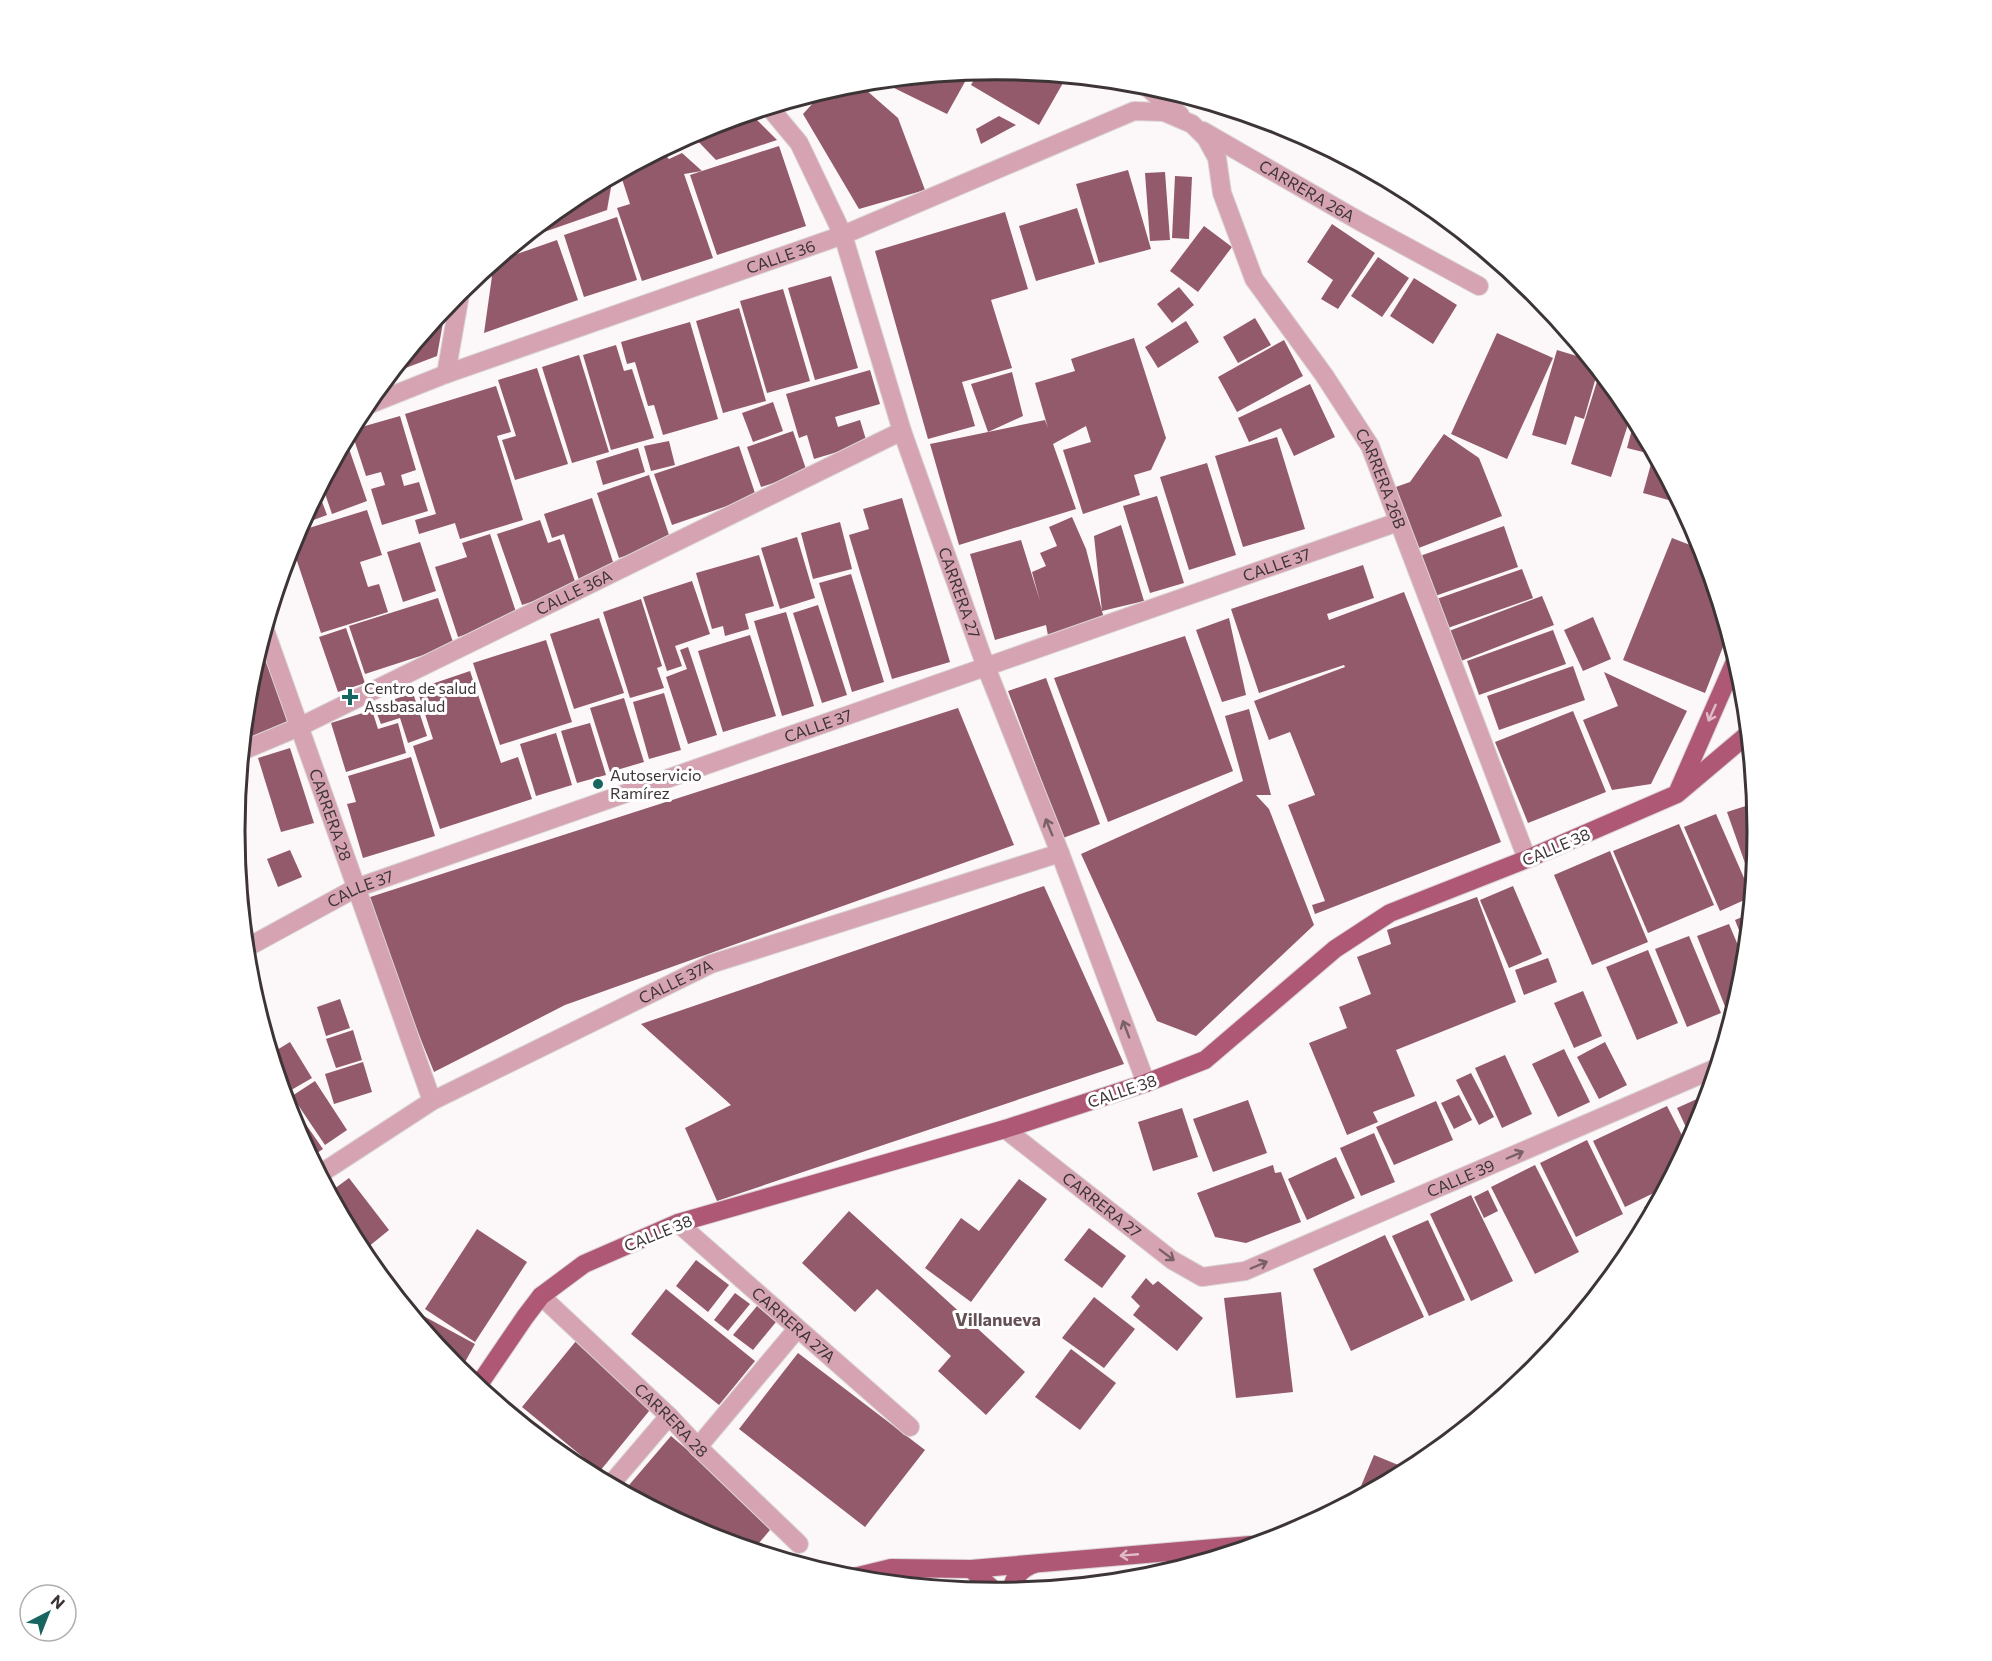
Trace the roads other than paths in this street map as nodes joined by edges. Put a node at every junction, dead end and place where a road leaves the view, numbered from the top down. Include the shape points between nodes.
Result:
1 (1160, 98) edge
2 (774, 113) edge
3 (1192, 124) junction
4 (843, 235) junction
5 (1479, 286) dead end
6 (458, 307) edge
7 (446, 374) junction
8 (381, 400) edge
9 (902, 431) junction
10 (1398, 522) junction
11 (269, 642) edge
12 (986, 667) junction
13 (1730, 672) edge
14 (299, 726) junction
15 (1742, 739) edge
16 (250, 748) edge
17 (1677, 794) junction
18 (1060, 853) junction
19 (1527, 859) junction
20 (356, 888) junction
21 (253, 944) edge
22 (1707, 1072) edge
23 (1146, 1083) junction
24 (432, 1101) junction
25 (1005, 1129) junction
26 (326, 1170) edge
27 (678, 1223) junction
28 (1202, 1277) joint
29 (542, 1296) junction
30 (797, 1329) junction
31 (483, 1379) edge
32 (669, 1416) junction
33 (910, 1426) dead end
34 (698, 1447) junction
35 (616, 1478) edge
36 (799, 1544) dead end
37 (1218, 1548) edge
38 (1035, 1563) junction
39 (971, 1569) junction
40 (877, 1572) edge
41 (1014, 1581) edge
42 (985, 1582) edge

1 - 3 street, CARRERA 26A
2 - 4 street, CARRERA 27 via 799,143
3 - 4 street, CALLE 36 via 1164,112 1134,111
3 - 5 street, CARRERA 26A
3 - 10 street, CARRERA 26B via 1217,158 1222,193 1254,279 1370,446
4 - 7 street, CALLE 36
4 - 9 street, CARRERA 27
6 - 7 street
7 - 8 street, CALLE 36
9 - 12 street, CARRERA 27
9 - 14 street, CALLE 36A
10 - 12 street, CALLE 37
10 - 19 street, CARRERA 26B
11 - 14 street, CARRERA 28
18 -> 12 street, CARRERA 27
12 - 20 street, CALLE 37
13 -> 17 main road
14 - 16 street, CALLE 36A
14 - 20 street, CARRERA 28
15 - 17 main road, CALLE 38
17 - 19 main road, CALLE 38
23 -> 18 street, CARRERA 27
18 - 24 street, CALLE 37A via 711,964
19 - 23 main road, CALLE 38 via 1390,913 1335,949 1205,1060
20 - 21 street, CALLE 37
20 - 24 street, CARRERA 28
28 -> 22 street, CALLE 39 via 1245,1271
23 - 25 main road, CALLE 38
24 - 26 street, CALLE 37A
25 - 27 main road, CALLE 38
25 -> 28 street, CARRERA 27 via 1172,1260
27 - 29 main road, CALLE 38 via 584,1264
27 - 30 street, CARRERA 27A
29 - 31 main road, CALLE 38
29 - 32 street, CARRERA 28
30 - 33 street, CARRERA 27A
30 - 34 street
32 - 34 street, CARRERA 28
32 - 35 street
34 - 36 street, CARRERA 28
37 -> 38 main road
38 - 39 main road
38 - 41 main road via 1021,1571
39 - 40 main road via 891,1568
39 - 42 main road

